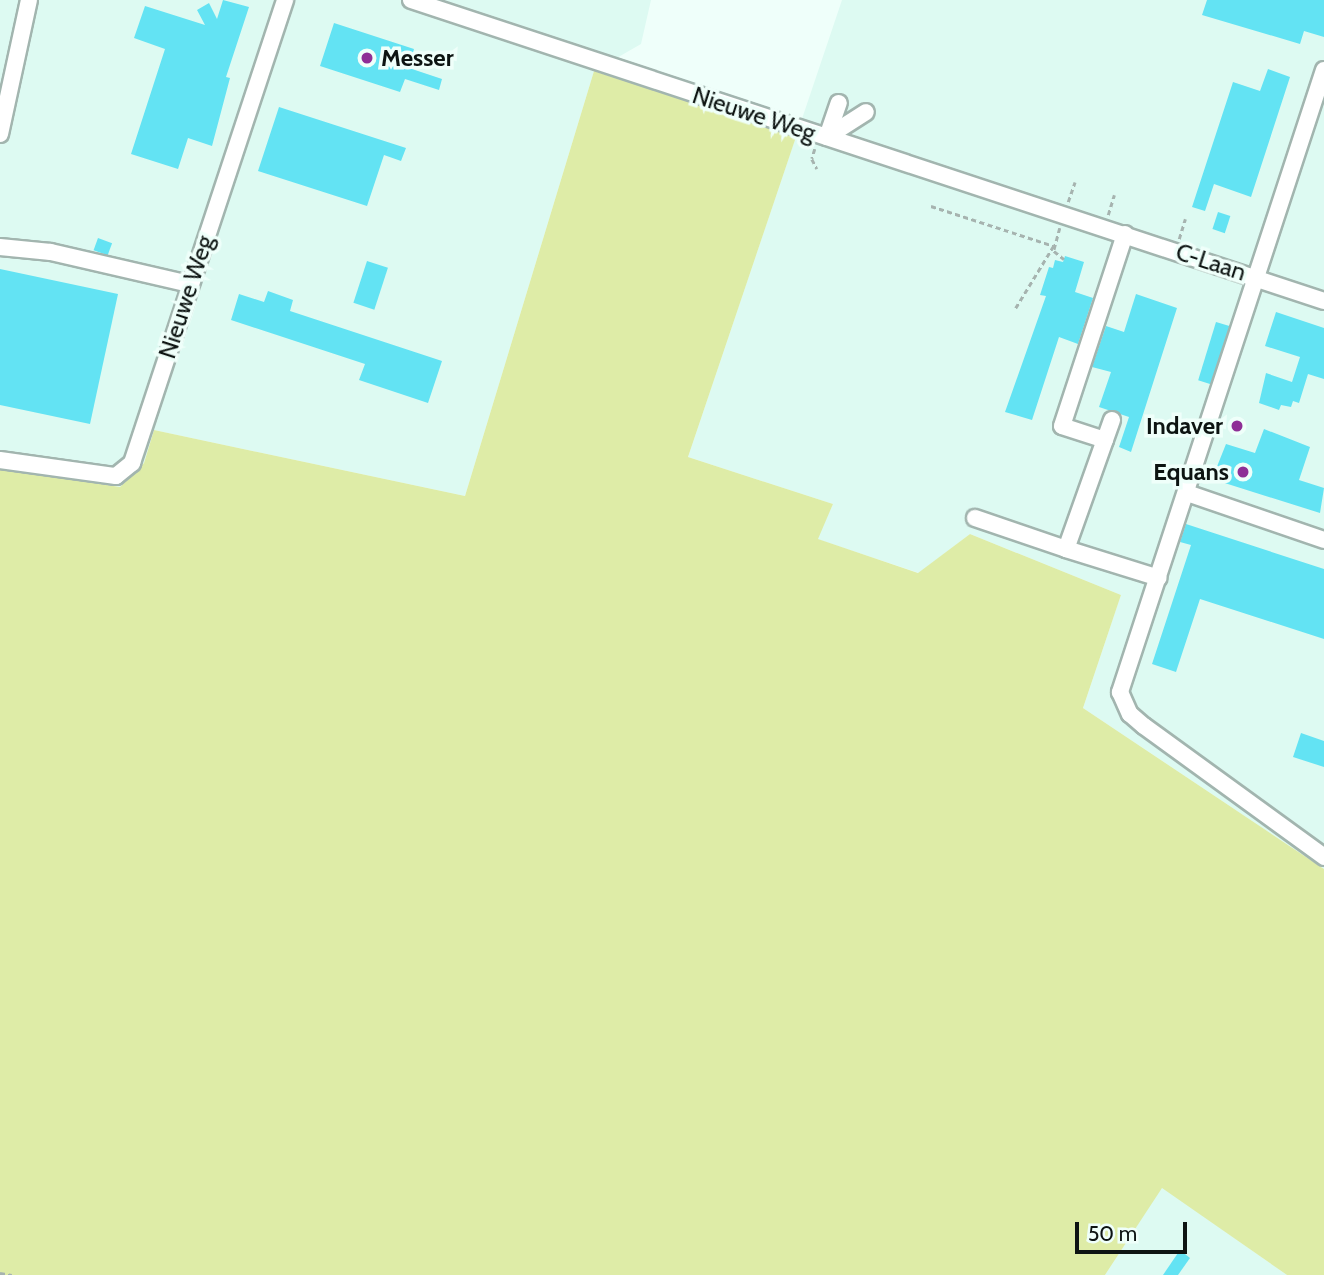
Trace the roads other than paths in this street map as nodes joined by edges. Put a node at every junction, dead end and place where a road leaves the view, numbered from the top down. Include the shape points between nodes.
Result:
1 (29, 0) edge
2 (285, 0) edge
3 (411, 0) edge
4 (1324, 69) edge
5 (839, 103) dead end
6 (866, 112) dead end
7 (0, 134) edge
8 (827, 137) junction
9 (1101, 226) joint
10 (1125, 234) junction
11 (0, 247) edge
12 (1257, 278) junction
13 (190, 284) junction
14 (1324, 301) edge
15 (1112, 420) dead end
16 (1105, 440) junction
17 (0, 460) edge
18 (1186, 493) junction
19 (975, 518) dead end
20 (1324, 540) edge
21 (1066, 549) junction
22 (1159, 578) junction
23 (1324, 857) edge

1 - 7 street
2 - 13 street, Nieuwe Weg
3 - 8 street, Nieuwe Weg
4 - 12 street
5 - 8 street
6 - 8 street
8 - 9 street, Nieuwe Weg
9 - 10 street, C-Laan
10 - 12 street, C-Laan
10 - 16 street via 1062,426
11 - 13 street via 51,253
12 - 14 street, C-Laan
12 - 18 street
13 - 17 street, Nieuwe Weg via 132,463 116,476
15 - 16 street
16 - 21 street
18 - 20 street
18 - 22 street
19 - 21 street
21 - 22 street
22 - 23 street via 1120,692 1130,714

